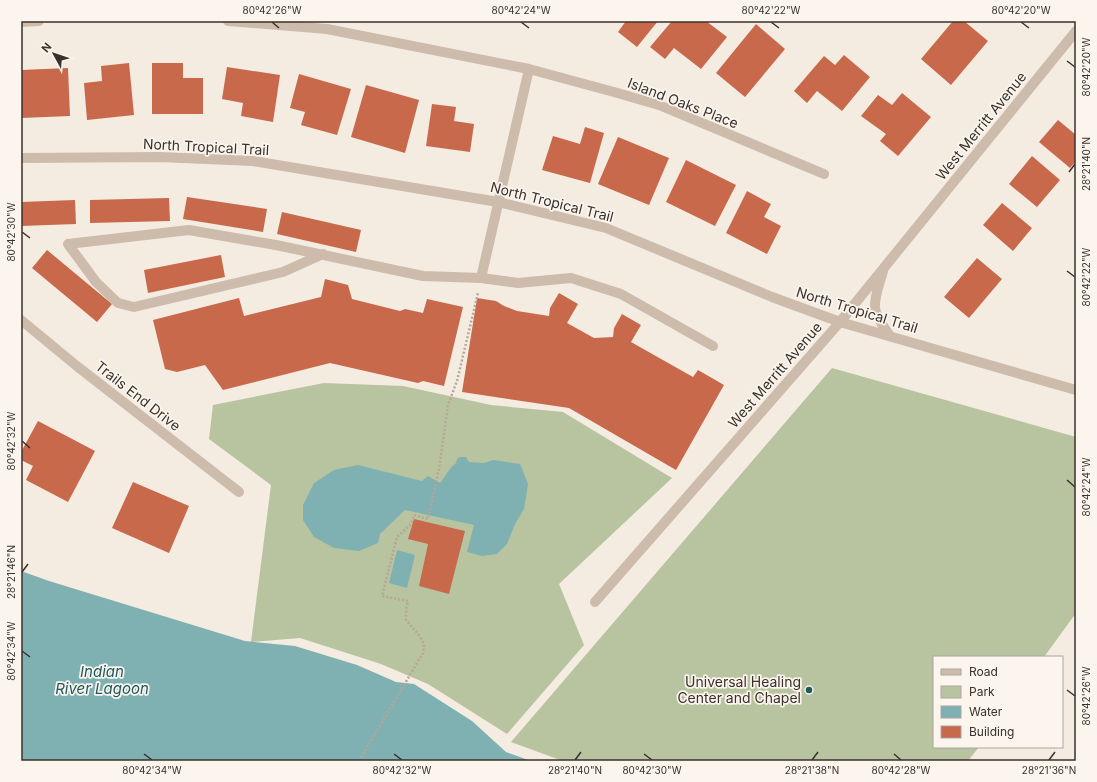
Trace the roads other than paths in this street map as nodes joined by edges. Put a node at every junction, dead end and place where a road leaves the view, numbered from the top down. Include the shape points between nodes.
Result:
1 (40, 21) edge
2 (228, 21) edge
3 (21, 22) edge
4 (328, 25) edge
5 (1076, 31) edge
6 (529, 69) junction
7 (21, 158) edge
8 (824, 174) dead end
9 (498, 202) junction
10 (323, 254) junction
11 (885, 266) junction
12 (481, 278) junction
13 (21, 320) edge
14 (840, 322) junction
15 (890, 336) junction
16 (713, 346) dead end
17 (1076, 390) edge
18 (239, 492) dead end
19 (595, 602) dead end

1 - 3 street
2 - 4 street, Island Oaks Place
4 - 6 street, Island Oaks Place
5 - 11 street, West Merritt Avenue
6 - 8 street, Island Oaks Place via 659,105
6 - 9 street
7 - 9 street, North Tropical Trail via 160,156 253,161
9 - 12 street
9 - 14 street, North Tropical Trail via 606,228 772,297
10 - 10 street via 189,230 68,244 96,282 118,303 134,307 283,272
10 - 12 street via 423,276
11 - 14 street, West Merritt Avenue
11 - 15 street via 875,309
12 - 16 street via 518,283 571,278 621,294
13 - 18 street, Trails End Drive
14 - 15 street, North Tropical Trail
14 - 19 street, West Merritt Avenue
15 - 17 street, North Tropical Trail

